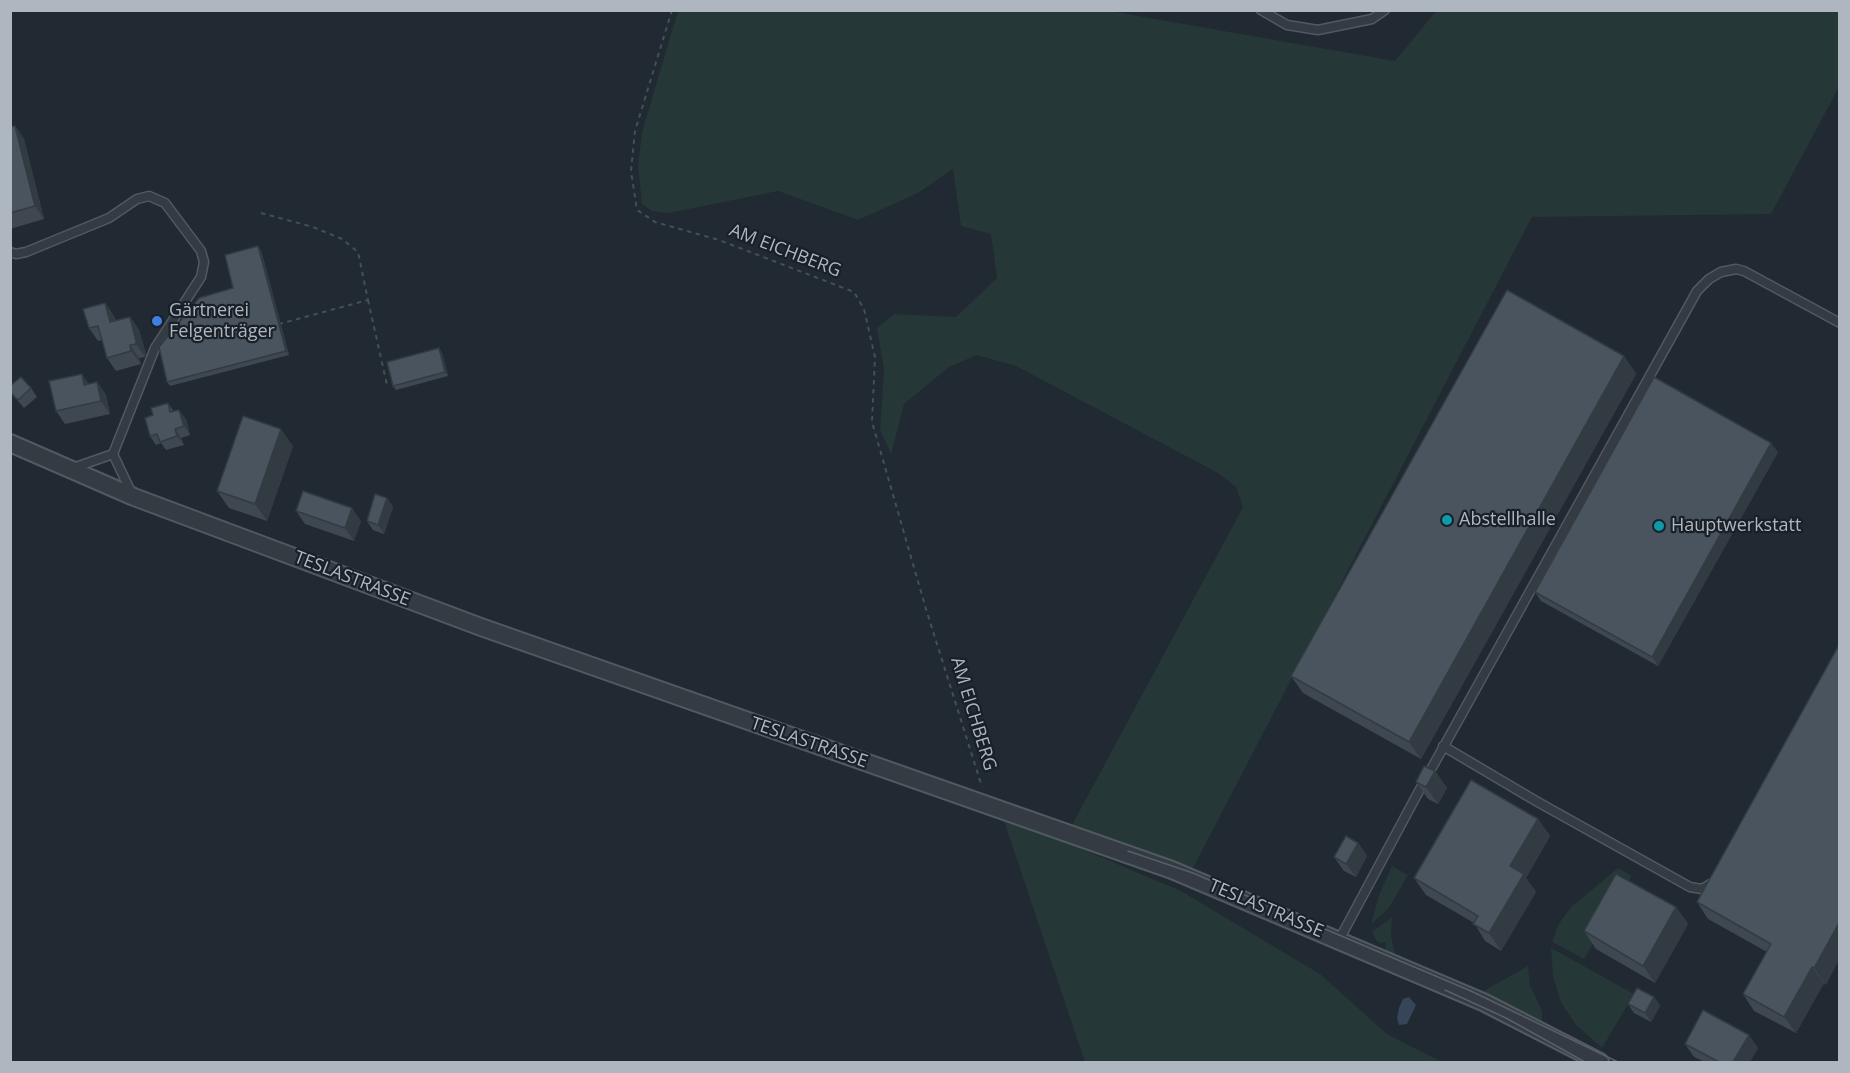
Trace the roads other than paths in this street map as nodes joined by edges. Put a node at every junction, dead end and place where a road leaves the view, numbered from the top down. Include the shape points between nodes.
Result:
1 (1262, 10) edge
2 (1385, 10) edge
3 (10, 252) edge
4 (1839, 323) edge
5 (10, 443) edge
6 (113, 454) junction
7 (68, 470) junction
8 (134, 497) junction
9 (1443, 746) junction
10 (1716, 878) edge
11 (1339, 940) junction
12 (1600, 1062) edge

1 - 2 lane via 1287,25 1318,30 1372,18
3 - 6 lane via 26,252 109,218 137,199 149,196 165,202 201,251 201,277 155,348
4 - 9 lane via 1744,271 1722,272 1702,285
5 - 7 street, TESLASTRASSE
6 - 7 lane
6 - 8 lane
7 - 8 street, TESLASTRASSE
8 - 11 street, TESLASTRASSE via 492,631 1172,870
9 - 10 lane via 1690,886 1706,888
9 - 11 lane
11 - 12 street, TESLASTRASSE via 1497,1009

